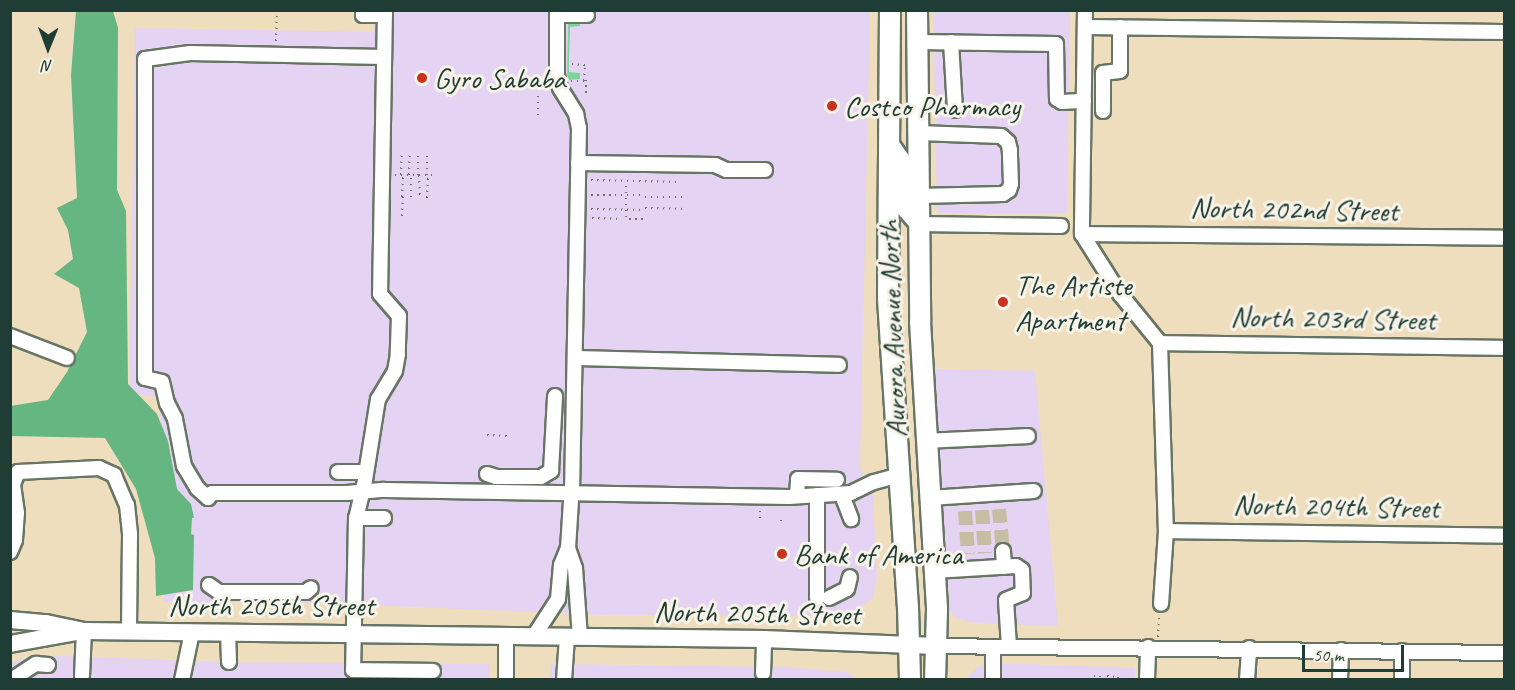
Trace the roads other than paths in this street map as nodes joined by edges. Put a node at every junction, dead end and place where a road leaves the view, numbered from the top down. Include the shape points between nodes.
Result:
1 (363, 10) edge
2 (890, 10) edge
3 (917, 10) edge
4 (1086, 10) edge
5 (557, 11) edge
6 (385, 13) edge
7 (587, 15) dead end
8 (1086, 27) junction
9 (1120, 27) junction
10 (1504, 32) edge
11 (917, 42) junction
12 (951, 42) junction
13 (383, 57) junction
14 (1084, 102) junction
15 (955, 110) dead end
16 (1103, 111) dead end
17 (918, 133) junction
18 (888, 140) junction
19 (578, 163) junction
20 (765, 170) dead end
21 (918, 196) junction
22 (918, 224) junction
23 (1061, 226) dead end
24 (1082, 234) junction
25 (1504, 238) edge
26 (10, 336) edge
27 (1160, 343) junction
28 (1504, 348) edge
29 (67, 358) dead end
30 (574, 358) junction
31 (839, 365) dead end
32 (555, 396) dead end
33 (1028, 436) dead end
34 (926, 441) junction
35 (338, 472) dead end
36 (366, 472) junction
37 (487, 474) dead end
38 (901, 475) junction
39 (837, 480) dead end
40 (12, 484) edge
41 (1034, 491) dead end
42 (362, 492) junction
43 (570, 494) junction
44 (998, 494) junction
45 (797, 495) junction
46 (817, 495) junction
47 (842, 495) junction
48 (981, 495) junction
49 (964, 496) junction
50 (930, 498) junction
51 (999, 509) tunnel mouth
52 (982, 510) tunnel mouth
53 (965, 511) tunnel mouth
54 (356, 518) junction
55 (384, 518) dead end
56 (851, 519) dead end
57 (1166, 531) junction
58 (1504, 536) edge
59 (568, 548) junction
60 (1003, 551) tunnel mouth
61 (10, 552) edge
62 (1004, 567) junction
63 (934, 571) junction
64 (850, 577) dead end
65 (209, 585) dead end
66 (311, 588) dead end
67 (1161, 604) road end
68 (10, 620) edge
69 (84, 631) junction
70 (129, 631) junction
71 (192, 632) junction
72 (228, 632) junction
73 (353, 633) junction
74 (506, 636) junction
75 (534, 636) junction
76 (574, 637) junction
77 (764, 639) junction
78 (12, 644) edge
79 (909, 644) junction
80 (1153, 644) junction
81 (936, 646) junction
82 (993, 647) junction
83 (1009, 647) junction
84 (1248, 648) junction
85 (1341, 650) junction
86 (1402, 651) junction
87 (1504, 653) edge
88 (228, 662) dead end
89 (48, 665) dead end
90 (433, 671) dead end
91 (764, 673) dead end
92 (82, 676) dead end
93 (182, 679) edge
94 (11, 680) edge
95 (506, 680) edge
96 (564, 680) edge
97 (910, 680) edge
98 (935, 680) edge
99 (993, 680) edge
100 (1147, 680) edge
101 (1247, 680) edge
102 (1340, 680) edge
103 (1402, 680) edge

1 - 6 street via 363,15
2 - 18 highway, Aurora Avenue North
3 - 11 highway, Aurora Avenue North
4 - 8 street
5 - 7 street
5 - 19 street via 557,76 578,119
6 - 13 street
8 - 9 street
8 - 14 street
9 - 10 street
9 - 16 street via 1120,71 1103,73
11 - 12 street
11 - 17 highway, Aurora Avenue North
12 - 14 street via 1056,44 1057,99
12 - 15 street
13 - 36 street via 380,294 399,316 398,354 395,371 378,399
13 - 42 street via 190,53 145,59 145,378 162,382 166,403 176,419 184,466 196,488 208,498 212,493
14 - 24 street
17 - 21 highway, Aurora Avenue North
17 - 21 street via 1000,136 1008,142 1010,150 1011,184 1003,194
18 - 22 main road via 902,160 903,207
18 - 38 highway, Aurora Avenue North via 888,299
19 - 20 street via 715,165 726,170
19 - 30 street
21 - 22 highway, Aurora Avenue North
22 - 23 street
22 - 34 highway, Aurora Avenue North
24 - 25 street, North 202nd Street
24 - 27 street via 1120,294
26 - 29 street
27 - 28 street, North 203rd Street
27 - 57 street
30 - 31 street
30 - 43 street
32 - 37 street via 551,471 541,477
33 - 34 street
34 - 50 highway, Aurora Avenue North
35 - 36 street
36 - 42 street
38 - 47 street
38 - 79 highway, Aurora Avenue North
39 - 45 street via 798,479
40 - 61 street via 17,513
40 - 70 street via 18,472 37,470 99,468 114,476 127,505 130,535
41 - 44 street
42 - 43 street
42 - 54 street
43 - 45 street
43 - 59 street
44 - 48 street
44 - 51 street
45 - 46 street
46 - 47 street
46 - 64 street via 823,598 847,589
47 - 56 street
48 - 49 street
48 - 52 street
49 - 50 street
49 - 53 street
50 - 63 highway, Aurora Avenue North
54 - 55 street
54 - 73 street
57 - 58 street, North 204th Street
57 - 67 street
59 - 75 street via 561,565 558,599
59 - 76 street via 575,568
60 - 62 street
62 - 63 street via 986,560
62 - 83 street via 1023,570 1023,593 1006,600
63 - 81 highway, Aurora Avenue North
65 - 66 street via 219,592 306,592
68 - 69 main road, North 205th Street
69 - 70 main road, North 205th Street
69 - 78 main road
69 - 92 street
70 - 71 main road, North 205th Street
71 - 72 main road, North 205th Street
71 - 93 street
72 - 73 main road, North 205th Street
72 - 88 street
73 - 74 main road, North 205th Street
73 - 90 street via 353,670
74 - 75 main road, North 205th Street
74 - 95 street
75 - 76 main road, North 205th Street
76 - 77 main road, North 205th Street
76 - 96 street
77 - 79 main road, North 205th Street
77 - 91 street
79 - 81 main road, North 205th Street
79 - 97 highway, Aurora Avenue North
80 - 83 street, North 205th Street
80 - 84 street, North 205th Street
80 - 100 street
81 - 82 street, North 205th Street
81 - 98 highway, Aurora Avenue North
82 - 83 street, North 205th Street
82 - 99 street
84 - 85 street, North 205th Street
84 - 101 street
85 - 86 street, North 205th Street
85 - 102 street
86 - 87 street, North 205th Street
86 - 103 street
89 - 94 street via 36,664

